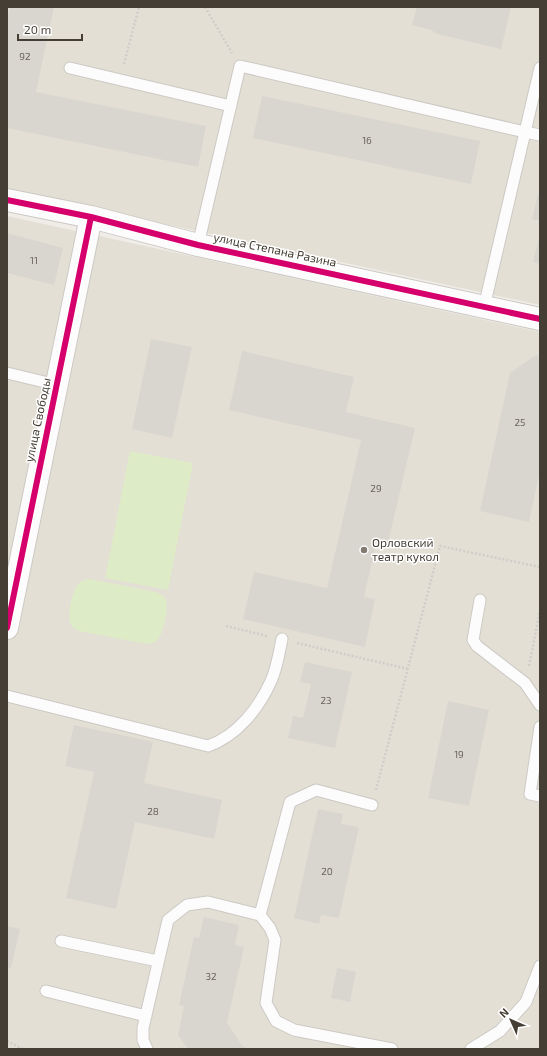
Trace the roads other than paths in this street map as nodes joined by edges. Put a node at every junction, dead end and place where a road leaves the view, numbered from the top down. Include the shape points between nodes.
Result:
1 (70, 68) dead end
2 (540, 68) edge
3 (231, 106) junction
4 (525, 132) junction
5 (540, 135) edge
6 (7, 200) edge
7 (91, 217) junction
8 (198, 245) junction
9 (484, 307) junction
10 (540, 319) edge
11 (7, 373) edge
12 (56, 385) junction
13 (480, 600) dead end
14 (9, 603) edge
15 (7, 628) edge
16 (282, 639) road end
17 (7, 696) edge
18 (540, 705) edge
19 (540, 727) edge
20 (540, 796) edge
21 (372, 805) road end
22 (260, 915) junction
23 (61, 941) dead end
24 (158, 961) junction
25 (540, 966) edge
26 (46, 991) dead end
27 (146, 1016) junction
28 (357, 1046) edge
29 (147, 1049) edge
30 (392, 1049) edge
31 (471, 1049) edge

1 - 3 lane
2 - 4 lane
3 - 4 lane via 240,66
3 - 8 lane
4 - 5 lane
4 - 9 lane
6 - 7 street, улица Степана Разина
7 - 8 street, улица Степана Разина
7 - 12 street, улица Свободы
8 - 9 street, улица Степана Разина
9 - 10 street, улица Степана Разина
11 - 12 lane
12 - 14 street, улица Свободы
13 - 18 lane via 473,640 477,646 525,683
14 - 15 street, улица Свободы
16 - 17 lane via 272,680 262,698 235,731 208,746
19 - 20 lane via 530,794
21 - 22 lane via 316,790 290,802
22 - 24 lane via 208,902 187,905 168,920
22 - 28 lane via 275,940 266,1003 276,1021 294,1030
23 - 24 lane
24 - 27 lane
25 - 31 lane via 526,1002 500,1031
26 - 27 lane
27 - 29 lane via 143,1040
28 - 30 lane

